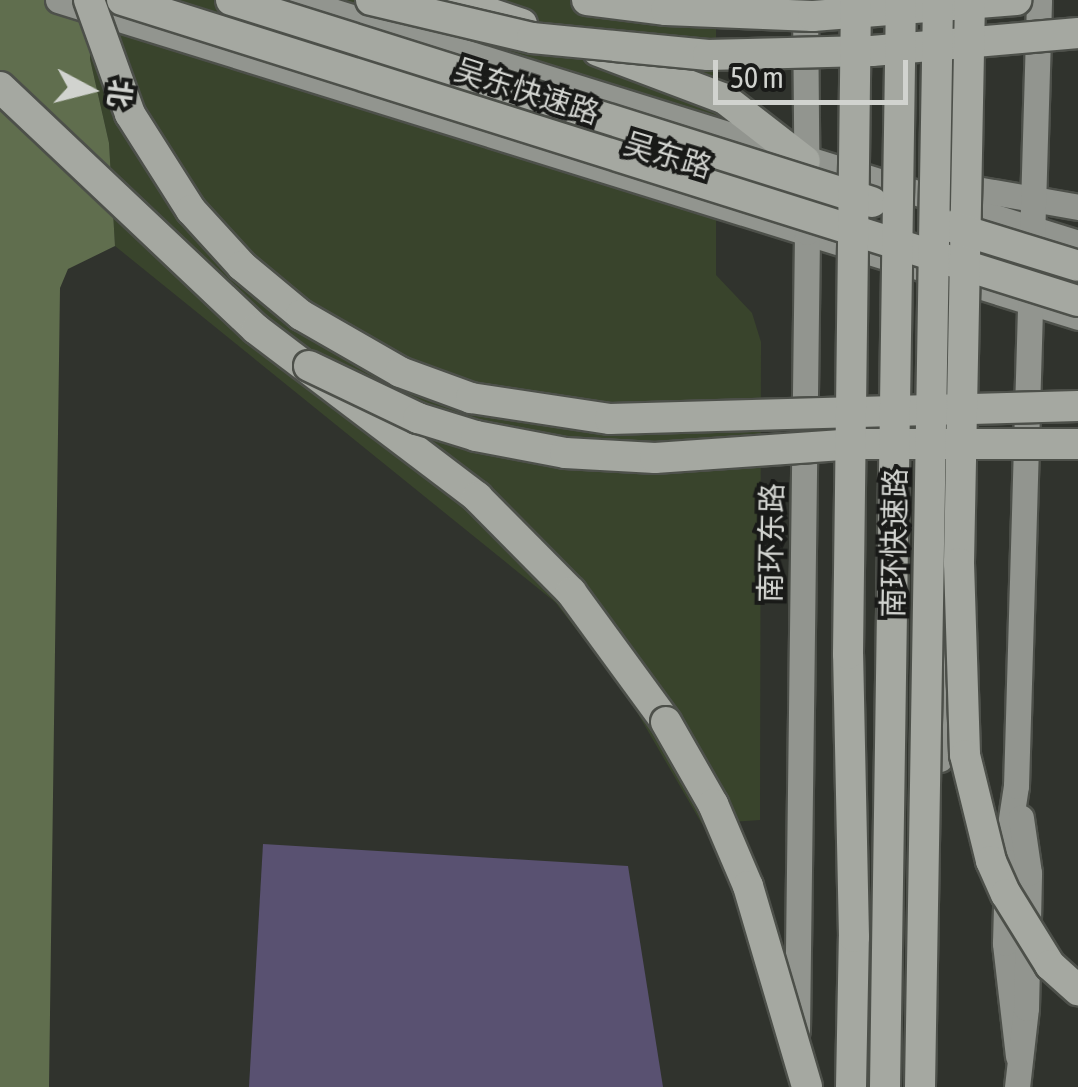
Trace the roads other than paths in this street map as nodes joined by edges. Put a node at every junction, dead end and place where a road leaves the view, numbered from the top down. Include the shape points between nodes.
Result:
1 (58, 0) edge
2 (231, 0) edge
3 (297, 0) edge
4 (371, 0) edge
5 (451, 0) edge
6 (587, 0) edge
7 (804, 0) edge
8 (856, 0) edge
9 (901, 0) edge
10 (938, 0) edge
11 (970, 0) edge
12 (1016, 0) edge
13 (1039, 0) edge
14 (102, 4) edge
15 (1078, 33) edge
16 (0, 87) edge
17 (805, 161) junction
18 (1033, 198) junction
19 (951, 204) junction
20 (1078, 207) edge
21 (1032, 228) junction
22 (807, 232) junction
23 (1078, 243) edge
24 (1078, 266) edge
25 (950, 277) junction
26 (1078, 301) edge
27 (1030, 302) junction
28 (1078, 317) edge
29 (309, 366) junction
30 (1078, 406) edge
31 (1078, 444) edge
32 (1078, 990) edge
33 (796, 1087) edge
34 (806, 1087) edge
35 (851, 1087) edge
36 (885, 1087) edge
37 (920, 1087) edge
38 (933, 1087) edge
39 (1017, 1087) edge

1 - 14 main road, 吴东路
2 - 24 highway, 吴东快速路, bridge
3 - 17 main road, 吴东路
4 - 15 highway, bridge via 532,38 679,54 872,52
5 - 17 highway via 686,81 724,99
6 - 12 highway, bridge via 813,16
7 - 17 main road, 南环东路
8 - 35 highway, bridge
9 - 36 highway, 南环快速路, bridge
10 - 37 highway, 南环快速路, bridge
11 - 32 highway, bridge via 959,564 965,755 991,862 1006,894 1050,965
13 - 18 main road
14 - 22 main road, 吴东路
14 - 26 highway, 吴东快速路, bridge
14 - 30 highway, bridge via 130,114 216,240 301,315 417,379 506,406 645,420
16 - 29 highway via 195,274
17 - 18 main road
17 - 19 main road, 吴东路
17 - 22 main road, 南环东路
18 - 20 main road
18 - 21 main road
19 - 21 main road, 吴东路
19 - 25 main road
21 - 23 main road, 吴东路
21 - 27 main road
22 - 25 main road, 吴东路
22 - 33 main road, 南环东路
25 - 27 main road, 吴东路
25 - 38 main road
27 - 28 main road, 吴东路
27 - 39 main road via 1016,786 1029,872
29 - 31 highway, bridge via 418,418 565,453 670,458 853,444
29 - 34 highway, bridge via 478,497 571,592 635,676 698,774 728,837 770,947

